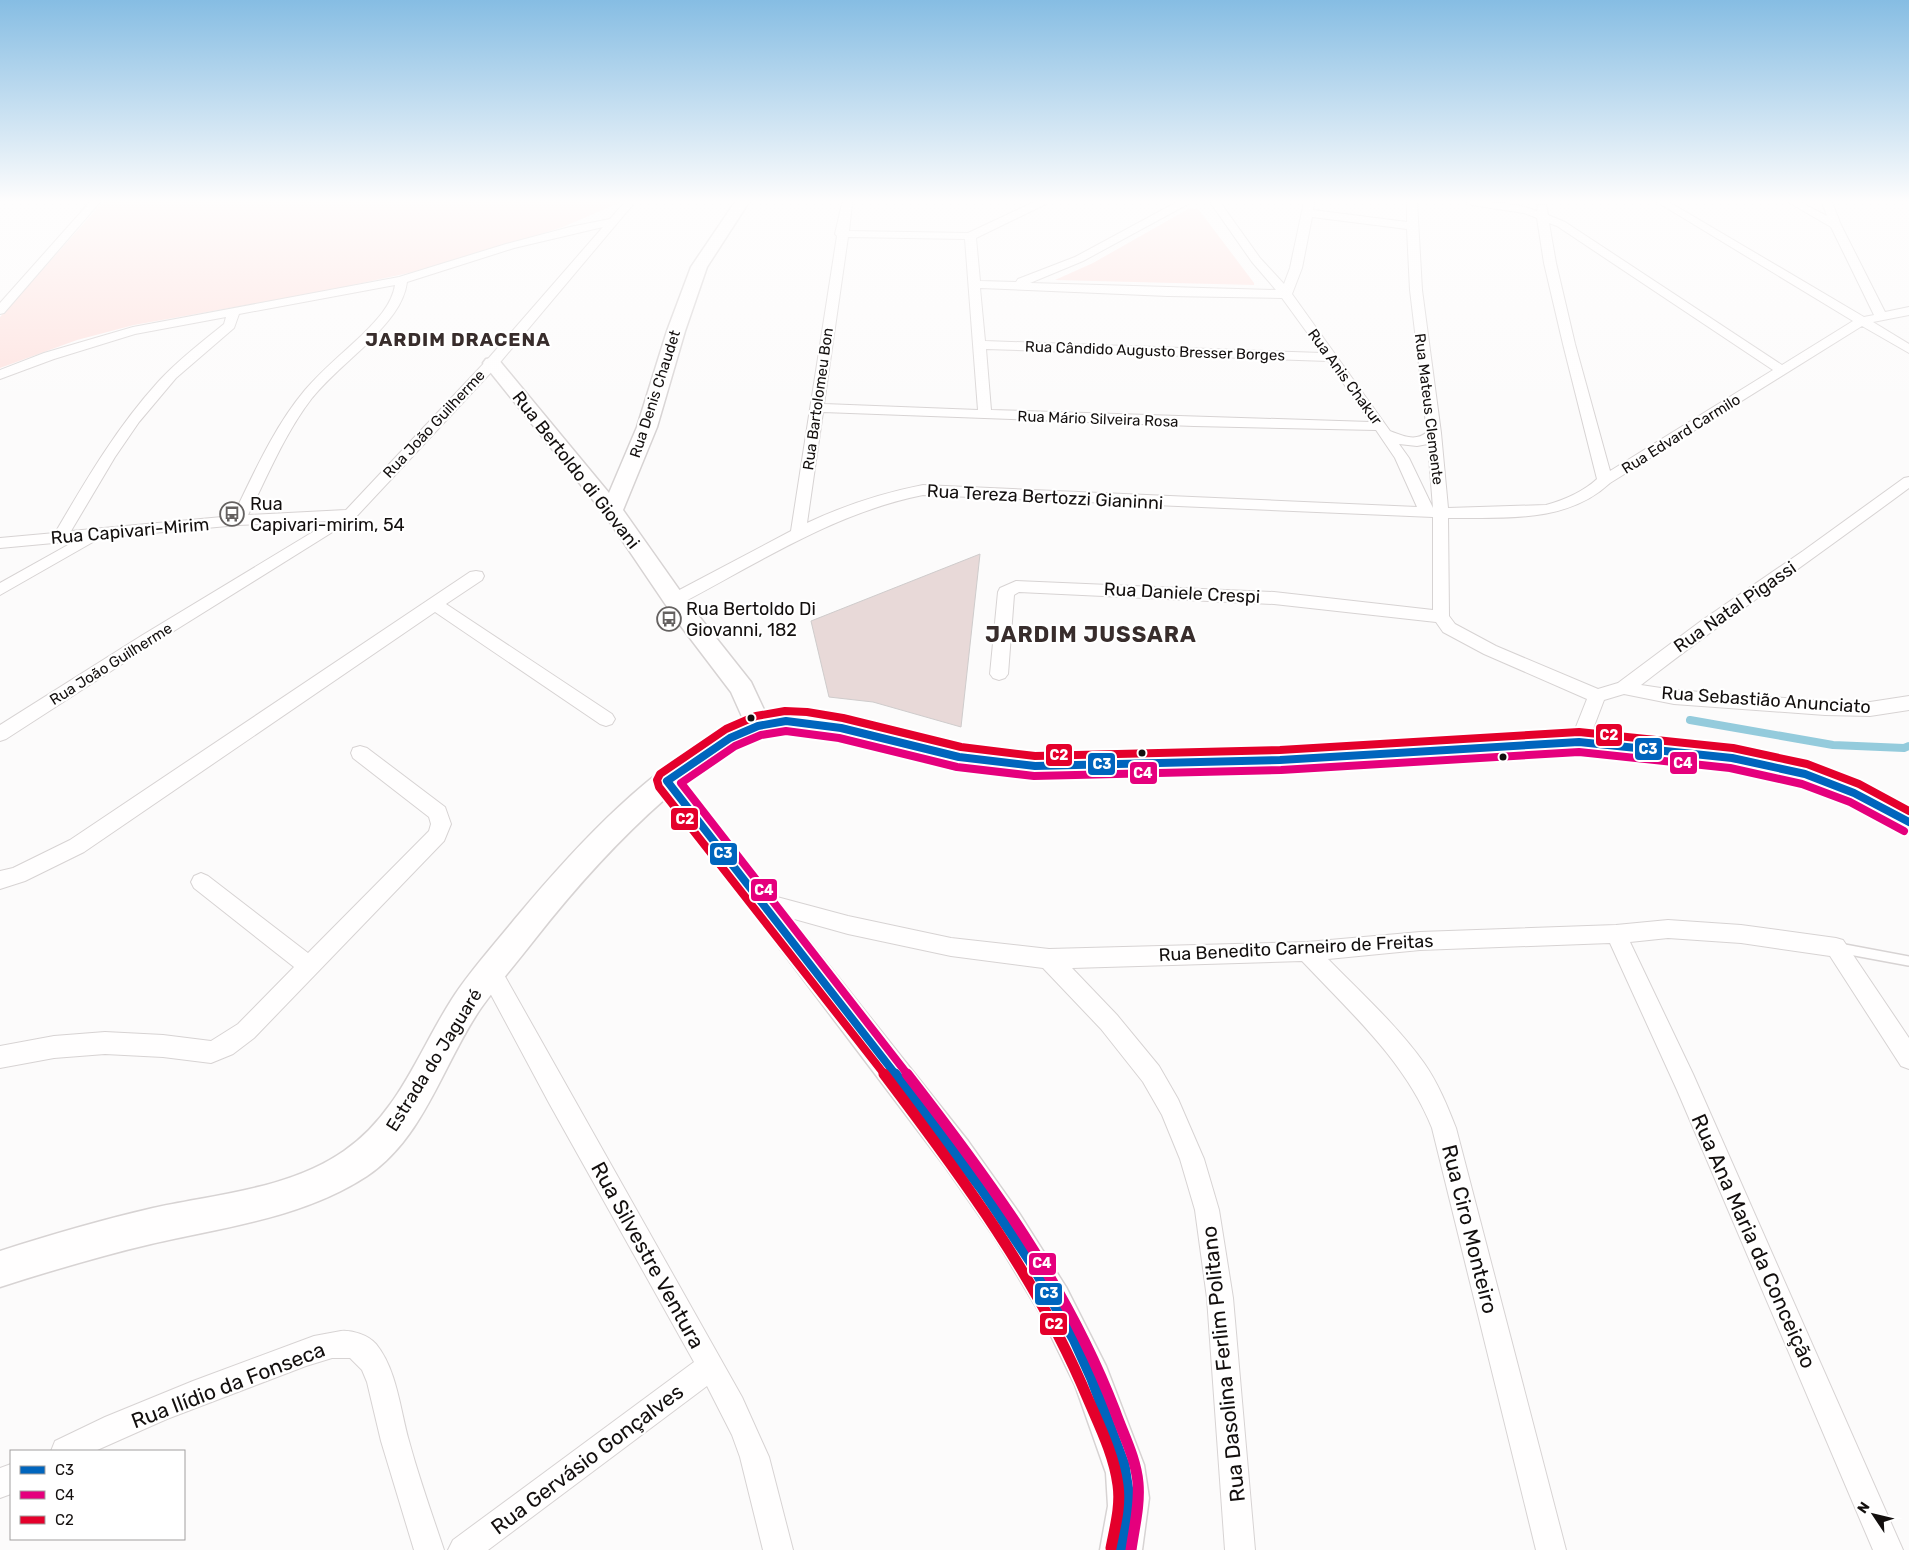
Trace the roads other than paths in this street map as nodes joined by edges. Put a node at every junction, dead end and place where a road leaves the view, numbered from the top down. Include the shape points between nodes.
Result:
1 (31, 274) edge
2 (420, 274) edge
3 (570, 274) edge
4 (696, 274) edge
5 (835, 274) edge
6 (972, 274) edge
7 (1040, 274) edge
8 (1269, 274) edge
9 (1294, 274) edge
10 (1414, 274) edge
11 (1553, 274) edge
12 (1638, 274) edge
13 (1783, 274) edge
14 (1860, 274) edge
15 (401, 280) junction
16 (973, 284) junction
17 (1013, 285) junction
18 (18, 289) junction
19 (0, 292) edge
20 (1286, 294) junction
21 (0, 310) edge
22 (1909, 311) edge
23 (233, 314) junction
24 (1881, 316) junction
25 (1862, 322) junction
26 (978, 345) junction
27 (1909, 349) edge
28 (1332, 357) junction
29 (492, 364) junction
30 (1781, 370) junction
31 (1, 375) edge
32 (817, 408) junction
33 (985, 415) junction
34 (1382, 430) junction
35 (1434, 433) junction
36 (1605, 480) junction
37 (1909, 482) edge
38 (612, 510) junction
39 (1434, 512) junction
40 (350, 515) junction
41 (238, 520) junction
42 (100, 533) junction
43 (798, 535) junction
44 (60, 537) junction
45 (0, 543) edge
46 (476, 576) dead end
47 (0, 590) edge
48 (674, 600) junction
49 (436, 604) junction
50 (1441, 617) junction
51 (999, 674) dead end
52 (1624, 688) junction
53 (1597, 696) junction
54 (1909, 703) edge
55 (606, 719) dead end
56 (759, 726) junction
57 (0, 734) edge
58 (1579, 742) junction
59 (360, 753) dead end
60 (667, 781) junction
61 (1909, 822) edge
62 (0, 880) edge
63 (202, 882) dead end
64 (762, 902) junction
65 (1616, 934) junction
66 (1836, 947) junction
67 (1306, 951) junction
68 (1049, 959) junction
69 (1909, 961) edge
70 (310, 966) junction
71 (490, 971) junction
72 (0, 1057) edge
73 (1909, 1058) edge
74 (0, 1269) edge
75 (710, 1367) junction
76 (67, 1450) edge
77 (429, 1550) edge
78 (463, 1550) edge
79 (778, 1550) edge
80 (1121, 1550) edge
81 (1240, 1550) edge
82 (1551, 1550) edge
83 (1888, 1550) edge

1 - 18 street
2 - 15 street
3 - 29 street, Rua João Guilherme
4 - 38 street, Rua Denis Chaudet via 647,427
5 - 32 street, Rua Bartolomeu Bon
6 - 16 street
7 - 17 street
8 - 20 street, Rua Anis Chakur
9 - 20 street
10 - 35 street, Rua Mateus Clemente
11 - 36 street
12 - 30 street
13 - 25 street
14 - 24 street
15 - 23 street
15 - 41 street via 400,296 392,308 299,406
16 - 17 street
16 - 26 street
17 - 20 street
18 - 19 street
18 - 21 street
20 - 28 street, Rua Anis Chakur
22 - 24 street, Rua Edvard Carmilo
23 - 31 street via 115,336
23 - 44 street via 230,325 165,382 139,412
24 - 25 street, Rua Edvard Carmilo
25 - 27 street
25 - 30 street, Rua Edvard Carmilo
26 - 28 street, Rua Cândido Augusto Bresser Borges
26 - 33 street
28 - 34 street, Rua Anis Chakur
29 - 38 street, Rua Bertoldo di Giovani
29 - 40 street, Rua João Guilherme
30 - 36 street, Rua Edvard Carmilo
32 - 33 street, Rua Mário Silveira Rosa
32 - 43 street, Rua Bartolomeu Bon
33 - 34 street, Rua Mário Silveira Rosa
34 - 35 street, Rua Anis Chakur via 1404,441 1422,443
34 - 39 street, Rua Anis Chakur
35 - 39 street, Rua Mateus Clemente
36 - 39 street, Rua Edvard Carmilo via 1579,499 1546,510
37 - 52 street, Rua Natal Pigassi
38 - 48 street, Rua Bertoldo di Giovani
39 - 43 street, Rua Tereza Bertozzi Gianinni via 923,490 883,499
39 - 50 street, Rua Mateus Clemente
40 - 41 street, Rua Capivari-Mirim
40 - 57 street, Rua João Guilherme
41 - 42 street, Rua Capivari-Mirim
42 - 44 street, Rua Capivari-Mirim
42 - 47 street
43 - 48 street, Rua Tereza Bertozzi Gianinni
44 - 45 street, Rua Capivari-Mirim
46 - 49 street
48 - 56 street, Rua Bertoldo di Giovani via 742,688
49 - 55 street
49 - 62 street via 77,846 18,876
50 - 51 street, Rua Daniele Crespi via 1274,598 1016,586 1006,592
50 - 53 street via 1449,628 1490,650
52 - 53 street, Rua Natal Pigassi
52 - 54 street, Rua Sebastião Anunciato via 1674,697 1825,708 1870,709
53 - 58 street
56 - 58 street, Estrada do Jaguaré via 787,720 807,722 948,755 998,764 1035,766 1280,760
56 - 60 street, Estrada do Jaguaré via 722,743
58 - 61 street, Estrada do Jaguaré via 1732,758 1805,774 1854,793
59 - 70 street via 438,813 438,835
60 - 64 street
60 - 71 street, Estrada do Jaguaré via 573,870
63 - 70 street
64 - 68 street, Rua Benedito Carneiro de Freitas via 824,920 951,947
64 - 80 street via 991,1199 1056,1304 1103,1405 1122,1460 1129,1490
65 - 66 street, Rua Benedito Carneiro de Freitas via 1668,929 1750,935
65 - 67 street, Rua Benedito Carneiro de Freitas via 1420,941
65 - 83 street, Rua Ana Maria da Conceição via 1685,1082
66 - 69 lane
66 - 73 street
67 - 68 street, Rua Benedito Carneiro de Freitas
67 - 82 street, Rua Ciro Monteiro via 1392,1042 1432,1098 1457,1176
68 - 81 street, Rua Dasolina Ferlim Politano via 1109,1022 1151,1074 1170,1107 1192,1159 1207,1210 1220,1298
70 - 72 street via 246,1032 210,1052 106,1043
71 - 74 street, Estrada do Jaguaré via 449,1033 421,1088 398,1123 376,1148 355,1164 299,1192 98,1239
71 - 75 street, Rua Silvestre Ventura
75 - 78 street, Rua Gervásio Gonçalves
75 - 79 street, Rua Silvestre Ventura via 750,1445 767,1499
76 - 77 street, Rua Ilídio da Fonseca via 264,1368 324,1346 352,1345 364,1350 375,1370

